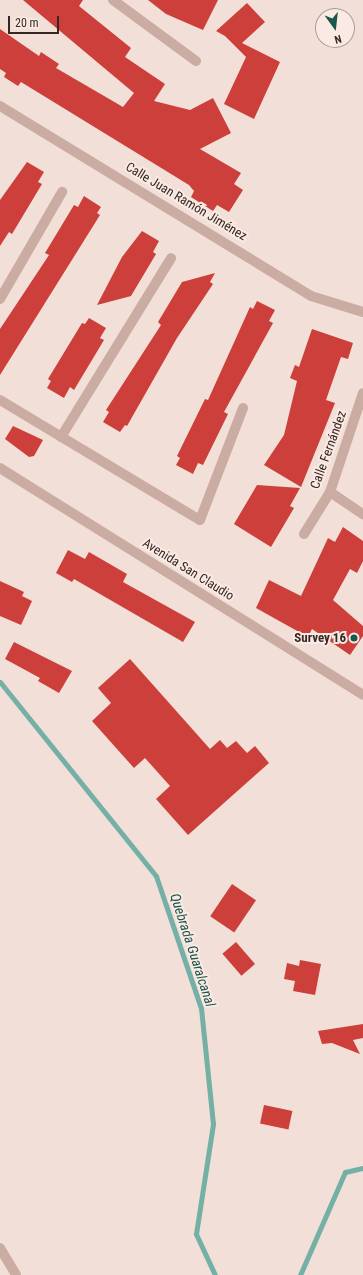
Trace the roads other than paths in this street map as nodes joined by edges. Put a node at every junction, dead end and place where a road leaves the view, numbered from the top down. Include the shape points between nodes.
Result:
1 (113, 0) edge
2 (196, 61) dead end
3 (0, 106) edge
4 (62, 192) dead end
5 (171, 258) dead end
6 (0, 299) edge
7 (363, 312) edge
8 (363, 393) edge
9 (2, 405) edge
10 (243, 408) dead end
11 (61, 437) junction
12 (0, 468) edge
13 (330, 492) junction
14 (363, 514) edge
15 (304, 534) dead end
16 (363, 695) edge
17 (0, 1248) edge
18 (16, 1275) edge

1 - 2 street
3 - 7 street, Calle Juan Ramón Jiménez via 311,296
4 - 6 street
5 - 11 street
8 - 13 street, Calle Fernández
9 - 11 street
10 - 11 street via 200,520
12 - 16 street, Avenida San Claudio
13 - 14 street
13 - 15 street, Calle Fernández
17 - 18 street

